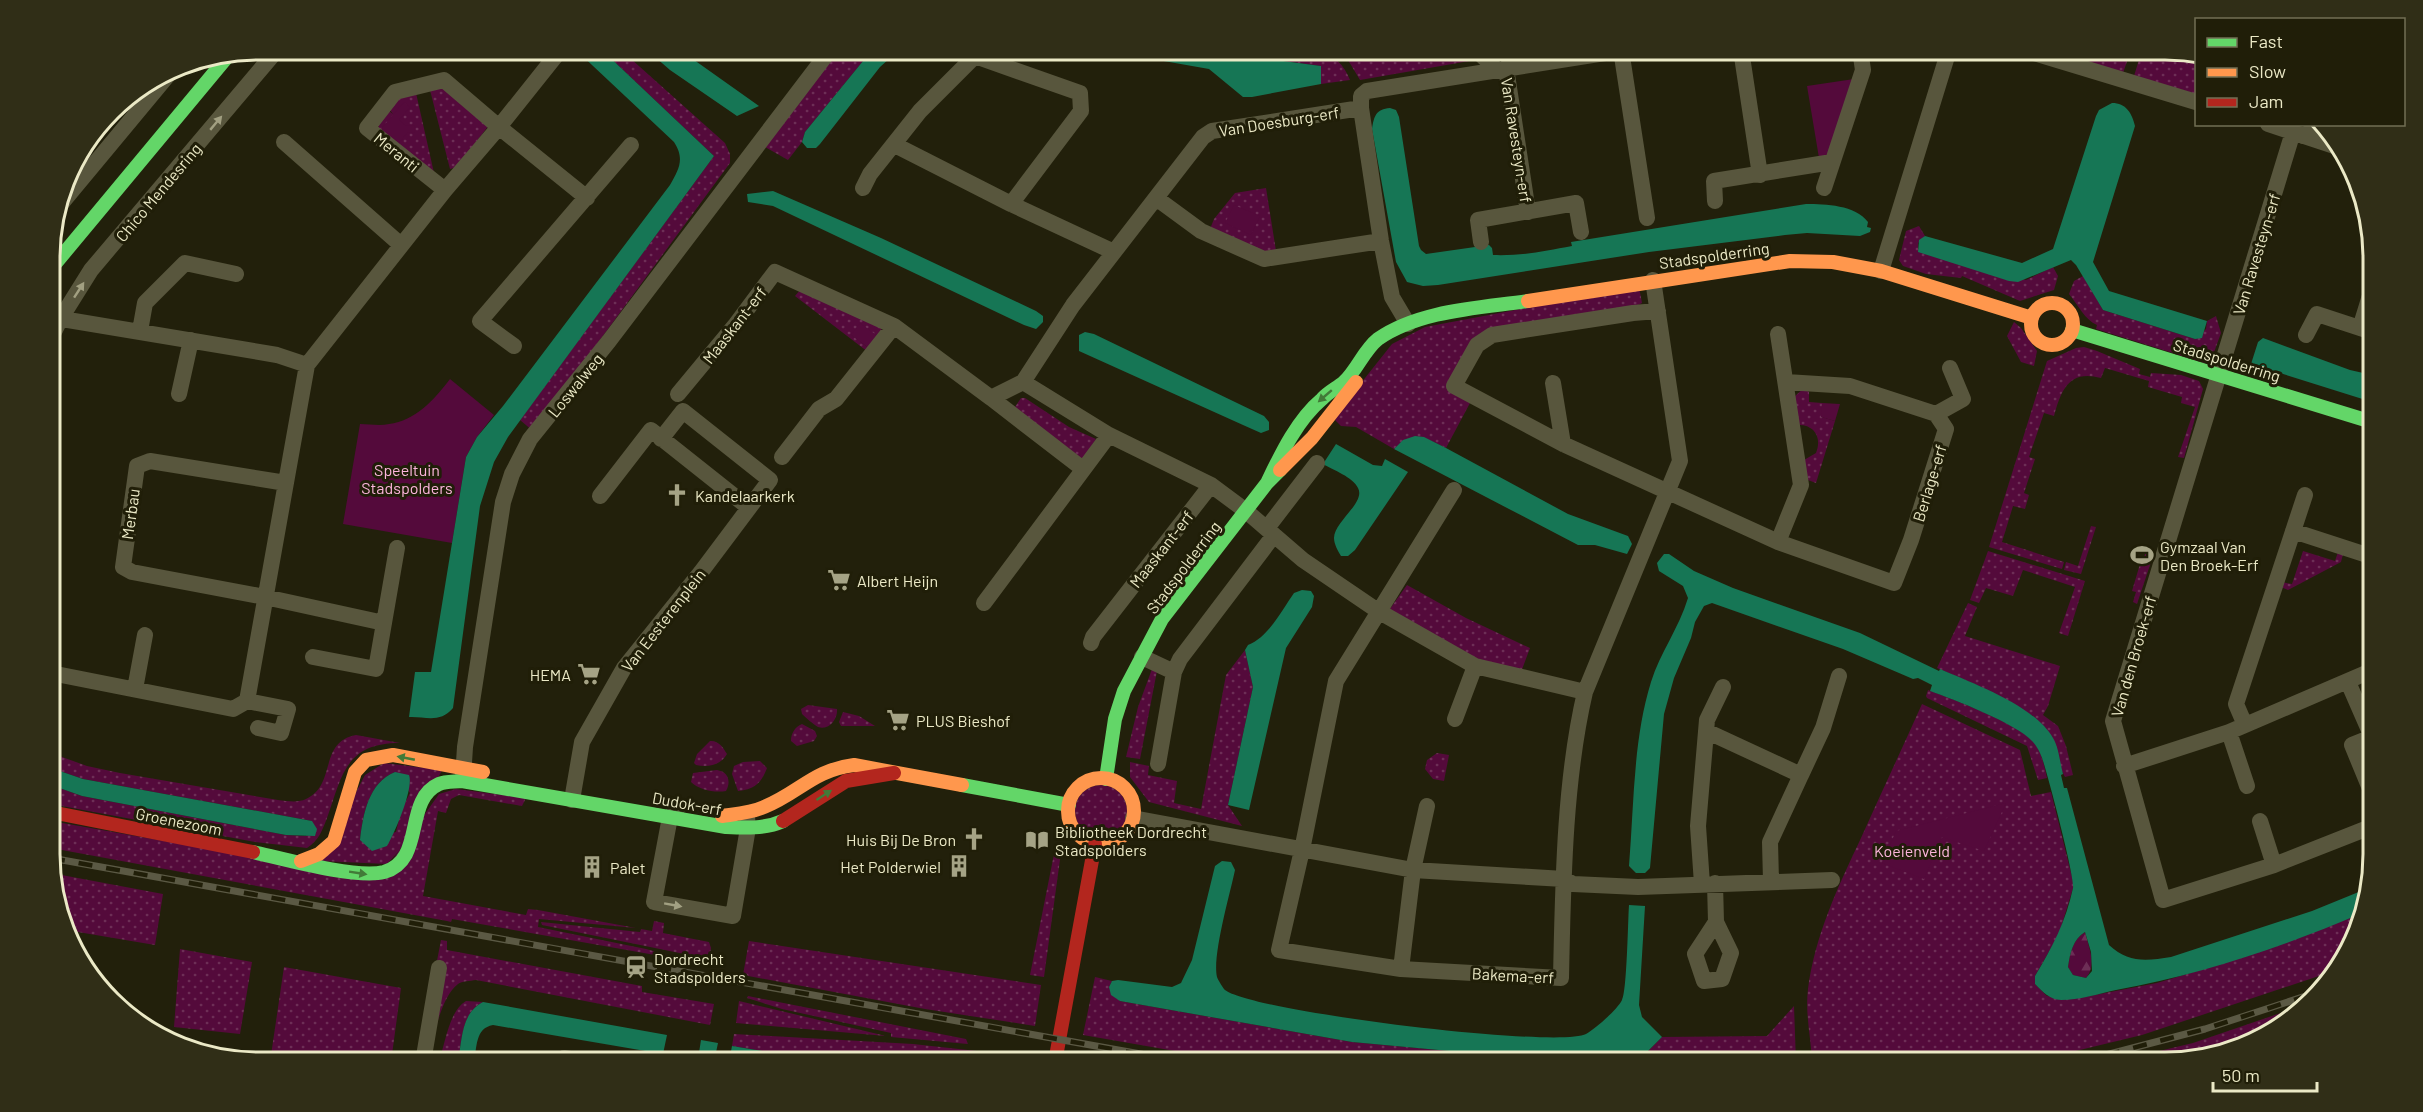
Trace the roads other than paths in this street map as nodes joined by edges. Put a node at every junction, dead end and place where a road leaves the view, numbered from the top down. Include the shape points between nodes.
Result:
1 (269, 60) edge
2 (552, 60) edge
3 (822, 60) edge
4 (971, 60) edge
5 (986, 60) edge
6 (1490, 60) edge
7 (1510, 60) edge
8 (1555, 60) edge
9 (1623, 60) edge
10 (1743, 60) edge
11 (1862, 60) edge
12 (1946, 60) edge
13 (2057, 60) edge
14 (222, 64) edge
15 (1501, 68) junction
16 (157, 88) edge
17 (1361, 102) junction
18 (2195, 102) edge
19 (2275, 126) edge
20 (499, 127) junction
21 (2313, 127) edge
22 (2294, 131) edge
23 (284, 142) dead end
24 (2325, 143) edge
25 (631, 145) dead end
26 (895, 145) junction
27 (1832, 162) junction
28 (1760, 175) junction
29 (73, 188) edge
30 (863, 188) dead end
31 (1824, 188) dead end
32 (445, 190) junction
33 (587, 198) junction
34 (1156, 198) junction
35 (1715, 201) dead end
36 (1011, 204) junction
37 (1528, 212) junction
38 (1647, 218) dead end
39 (1581, 232) dead end
40 (1381, 242) junction
41 (1481, 242) dead end
42 (400, 245) junction
43 (1114, 252) junction
44 (60, 258) edge
45 (1881, 271) junction
46 (236, 274) dead end
47 (1653, 280) junction
48 (60, 311) edge
49 (1658, 311) junction
50 (2032, 318) junction
51 (60, 319) edge
52 (894, 326) junction
53 (1403, 327) junction
54 (2363, 329) edge
55 (2072, 330) junction
56 (140, 332) junction
57 (1778, 334) dead end
58 (2306, 335) dead end
59 (191, 340) junction
60 (514, 346) dead end
61 (307, 365) junction
62 (1950, 368) dead end
63 (2219, 375) junction
64 (1023, 382) junction
65 (1786, 382) junction
66 (1552, 383) dead end
67 (179, 394) dead end
68 (678, 394) dead end
69 (991, 398) junction
70 (1936, 414) junction
71 (2363, 419) edge
72 (656, 434) junction
73 (1109, 435) junction
74 (1563, 444) junction
75 (782, 457) dead end
76 (1317, 464) dead end
77 (1083, 469) junction
78 (286, 483) junction
79 (1211, 485) junction
80 (1454, 490) dead end
81 (1669, 492) junction
82 (2304, 495) dead end
83 (600, 496) dead end
84 (748, 507) junction
85 (1246, 511) junction
86 (2293, 531) junction
87 (1271, 532) junction
88 (1778, 542) junction
89 (397, 548) dead end
90 (2363, 554) edge
91 (265, 597) junction
92 (984, 603) dead end
93 (1378, 611) junction
94 (384, 623) junction
95 (146, 635) dead end
96 (1090, 643) dead end
97 (313, 657) dead end
98 (1142, 657) junction
99 (1475, 666) junction
100 (1174, 672) junction
101 (60, 675) edge
102 (2363, 675) edge
103 (1839, 676) dead end
104 (2348, 682) junction
105 (1723, 687) dead end
106 (135, 689) junction
107 (1585, 692) junction
108 (247, 701) junction
109 (2363, 715) edge
110 (1455, 719) dead end
111 (2245, 725) junction
112 (258, 728) dead end
113 (1706, 731) junction
114 (2229, 732) junction
115 (2363, 741) edge
116 (1158, 764) dead end
117 (2124, 766) junction
118 (2363, 772) edge
119 (894, 773) junction
120 (463, 775) junction
121 (1800, 775) junction
122 (1106, 779) junction
123 (2247, 786) dead end
124 (572, 795) junction
125 (1069, 805) junction
126 (1426, 806) dead end
127 (674, 812) junction
128 (60, 814) edge
129 (1133, 818) junction
130 (748, 821) junction
131 (2260, 821) dead end
132 (2363, 829) edge
133 (1095, 844) junction
134 (1302, 850) junction
135 (301, 861) junction
136 (2274, 866) junction
137 (1413, 870) junction
138 (1564, 879) junction
139 (1832, 880) dead end
140 (1771, 881) junction
141 (1708, 884) junction
142 (1716, 922) dead end
143 (439, 968) dead end
144 (1401, 969) junction
145 (425, 1052) edge
146 (1057, 1052) edge

48 -> 1 street, Chico Mendesring
2 - 20 street
3 - 120 street, Loswalweg via 530,440 512,474 503,502
4 - 26 street via 920,111
5 - 36 street via 1080,93 1081,111
6 - 15 street, Van Ravesteyn-erf
7 - 15 street, Van Ravesteyn-erf
8 - 15 street, Van Ravesteyn-erf
9 - 38 street, Van Ravesteyn-erf
10 - 28 street
11 - 27 street via 1863,70
12 - 45 street
13 - 18 street
14 - 44 street, Chico Mendesring
15 - 17 street, Van Ravesteyn-erf via 1367,91
15 - 37 street, Van Ravesteyn-erf
16 - 29 street
17 - 34 street, Van Doesburg-erf via 1212,131 1203,137
17 - 40 street, Van Doesburg-erf
19 - 22 street
20 - 32 street
20 - 32 street, Meranti via 444,80 395,92 367,128
20 - 33 street, Meranti
21 - 22 street
22 - 24 street
22 - 63 street, Van Ravesteyn-erf
23 - 42 street
25 - 33 street
26 - 30 street
26 - 36 street
27 - 28 street
27 - 31 street
28 - 35 street via 1714,181
32 - 42 street
33 - 60 street via 480,321
34 - 40 street via 1201,231 1264,259
34 - 43 street, Van Doesburg-erf
36 - 43 street
37 - 39 street, Van Ravesteyn-erf via 1576,204
37 - 41 street, Van Ravesteyn-erf via 1478,220
40 - 53 street, Van Doesburg-erf via 1392,297
42 - 61 street
43 - 64 street, Van Doesburg-erf via 1072,306
45 - 47 street, Stadspolderring via 1833,261 1790,261
45 - 50 street, Stadspolderring
46 - 56 street via 185,263 145,303
47 - 49 street
47 - 53 street, Stadspolderring via 1444,314
49 - 74 street, Berlage-erf via 1492,335 1477,345 1454,386
49 - 81 street via 1680,461
50 - 55 street via 2045,304 2057,304 2071,314
50 - 55 street via 2032,331 2045,344 2065,341
51 - 56 street
52 - 68 street, Maaskant-erf via 775,272
52 - 69 street, Maaskant-erf
52 - 75 street via 836,399 819,409
53 - 85 street, Stadspolderring via 1377,340 1345,381 1321,399
54 - 58 street via 2317,314
55 - 63 street, Stadspolderring
56 - 59 street
57 - 65 street
59 - 61 street via 278,355
59 - 67 street
61 - 78 street
62 - 70 street via 1963,399
63 - 71 street, Stadspolderring
63 - 117 street, Van den Broek-erf via 2113,721
64 - 69 street
64 - 73 street
65 - 70 street via 1850,386
65 - 88 street via 1801,485
66 - 74 street
69 - 77 street, Maaskant-erf
70 - 88 street, Berlage-erf via 1946,429 1894,583
72 - 83 street
72 - 84 street
72 - 84 street, Van Eesterenplein via 683,411 770,480
73 - 77 street
73 - 79 street
74 - 81 street, Berlage-erf
76 - 87 street
77 - 92 street
78 - 91 street
78 - 91 street, Merbau via 150,461 137,466 123,567 132,572
79 - 85 street
79 - 96 street, Maaskant-erf
80 - 93 street, Bakema-erf
81 - 88 street, Berlage-erf
81 - 107 street, Bakema-erf
82 - 86 street
84 - 124 street, Van Eesterenplein via 624,668 582,742
85 - 87 street
85 - 98 street, Stadspolderring via 1162,619
86 - 90 street
86 - 111 street via 2236,705
87 - 93 street
87 - 100 street
89 - 94 street
91 - 94 street, Merbau
91 - 108 street
93 - 99 street
93 - 134 street, Bakema-erf via 1336,681
94 - 97 street via 376,669
95 - 106 street
98 - 100 street
98 - 122 street, Stadspolderring via 1115,718
99 - 107 street
99 - 110 street
100 - 116 street
101 - 106 street
102 - 104 street
103 - 121 street via 1823,728
104 - 109 street
104 - 111 street
105 - 113 street via 1707,720
106 - 108 street via 233,709
107 - 138 street, Bakema-erf via 1578,723
108 - 112 street via 288,709 281,733
111 - 114 street
113 - 121 street
113 - 141 street via 1698,826
114 - 117 street
114 - 123 street
115 - 118 street via 2352,745
117 - 136 street, Van den Broek-erf via 2163,900
119 - 125 street, Dudok-erf
130 -> 119 street, Dudok-erf via 766,827 846,781
119 - 130 street, Dudok-erf via 839,765 817,773
120 - 124 street, Dudok-erf
135 -> 120 street, Groenezoom via 361,874 387,872 408,852 422,801 439,784
120 -> 135 street via 393,755 366,760 355,772 334,841 319,854
121 - 140 street via 1770,842
122 - 125 street via 1082,784
122 - 129 street via 1128,793
124 - 127 street, Dudok-erf
125 - 133 street via 1073,829
126 - 137 street
127 - 130 street, Dudok-erf
127 -> 130 street via 654,902 733,916
128 - 135 street, Groenezoom
129 - 133 street via 1118,839
129 - 134 street
131 - 136 street
132 - 136 street, Van den Broek-erf
133 - 146 street
134 - 137 street
134 - 144 street, Bakema-erf via 1279,950
137 - 138 street
137 - 144 street
138 - 141 street via 1573,884 1638,887
138 - 144 street, Bakema-erf via 1561,978
139 - 140 street
140 - 141 street
141 - 142 street
143 - 145 street

